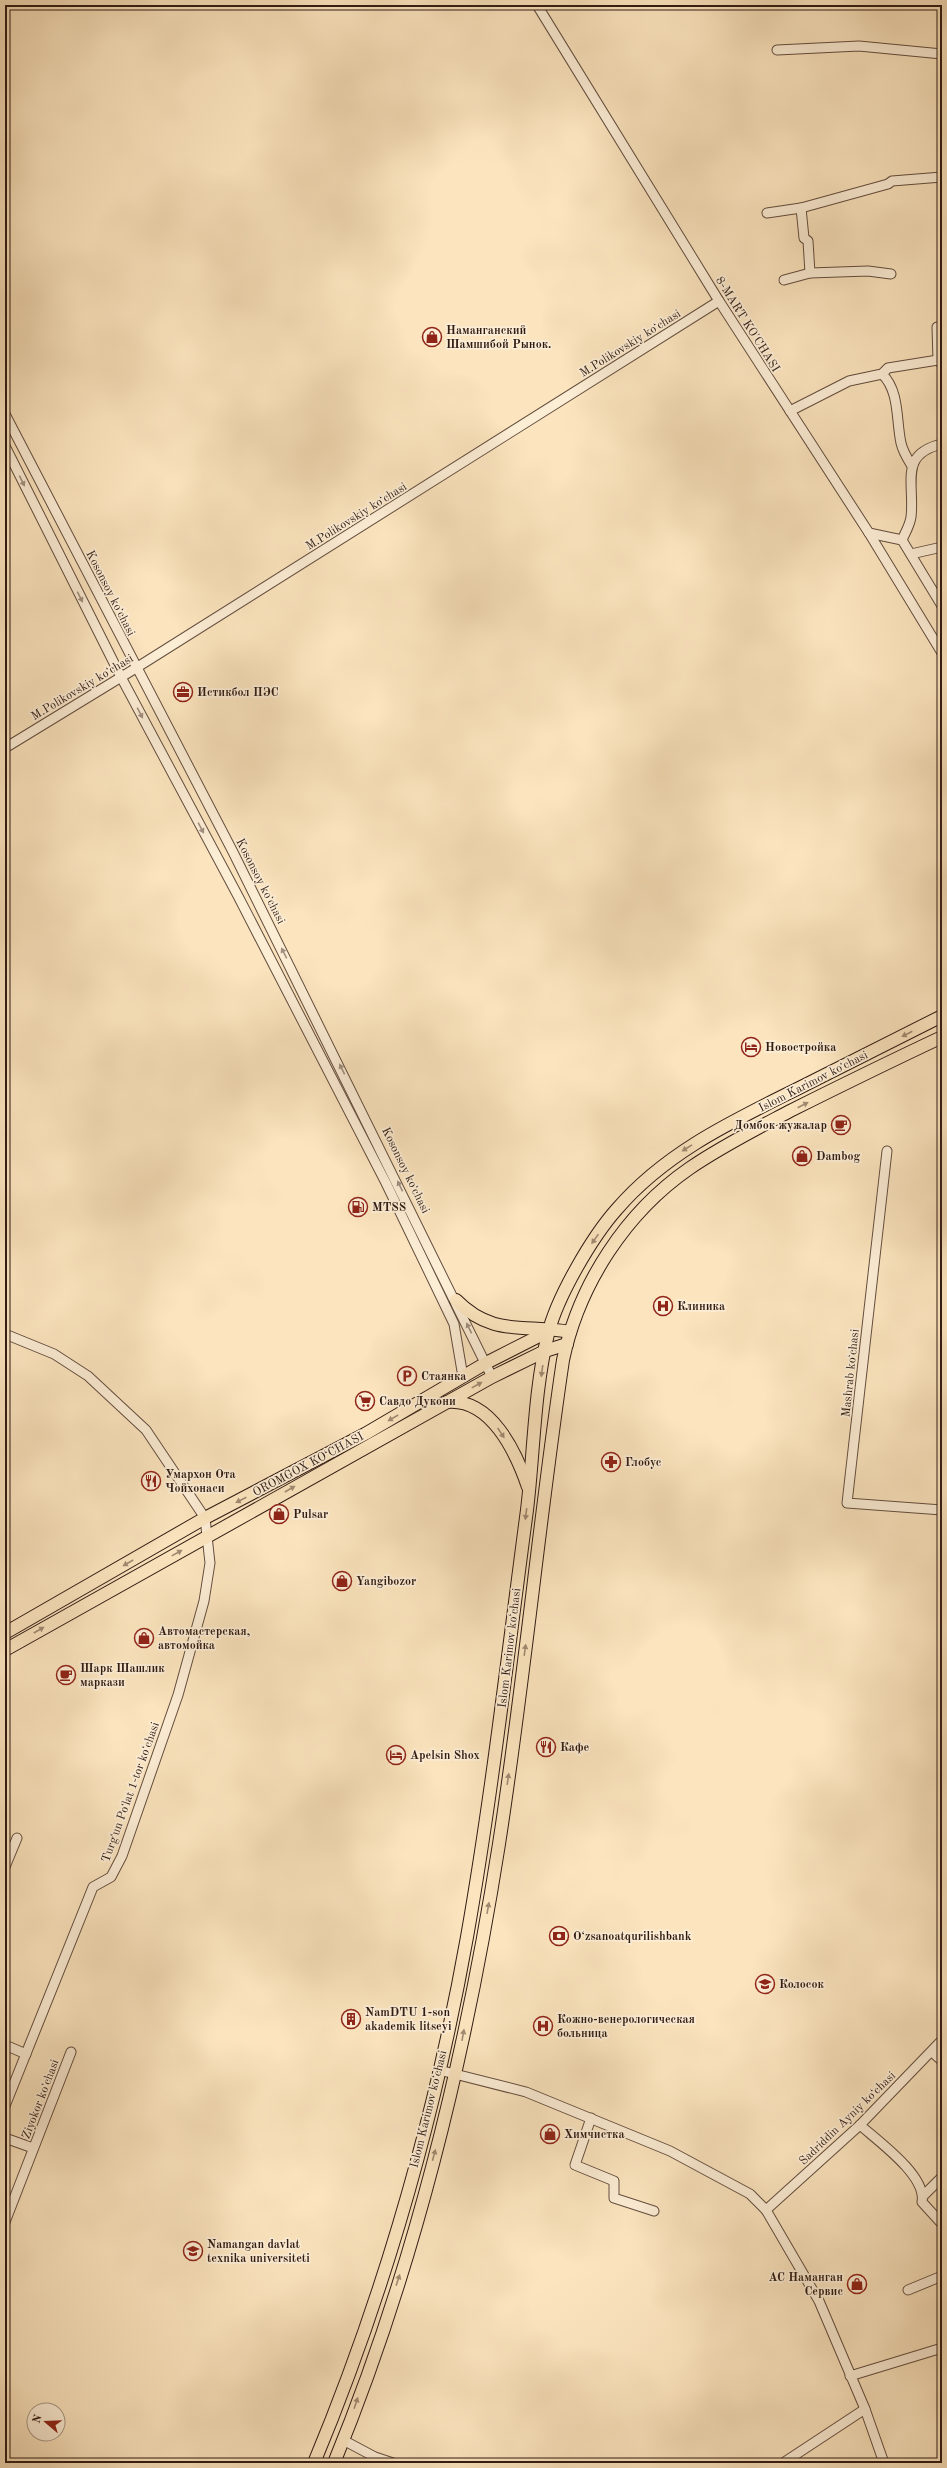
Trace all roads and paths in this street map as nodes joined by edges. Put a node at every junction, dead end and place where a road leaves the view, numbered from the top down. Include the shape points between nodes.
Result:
1 (537, 5) edge
2 (777, 50) dead end
3 (942, 54) edge
4 (942, 177) edge
5 (801, 208) junction
6 (767, 213) dead end
7 (810, 273) junction
8 (891, 274) dead end
9 (784, 280) dead end
10 (719, 301) junction
11 (937, 327) dead end
12 (940, 362) edge
13 (882, 374) junction
14 (790, 411) junction
15 (5, 414) edge
16 (942, 444) edge
17 (5, 446) edge
18 (912, 466) junction
19 (869, 533) junction
20 (902, 540) junction
21 (942, 546) edge
22 (911, 554) junction
23 (942, 606) edge
24 (942, 653) edge
25 (136, 668) junction
26 (121, 677) junction
27 (5, 748) edge
28 (942, 1016) edge
29 (942, 1037) edge
30 (887, 1151) dead end
31 (456, 1300) junction
32 (549, 1331) junction
33 (570, 1332) junction
34 (5, 1334) edge
35 (567, 1344) junction
36 (545, 1350) junction
37 (486, 1363) junction
38 (492, 1376) junction
39 (463, 1377) junction
40 (446, 1403) junction
41 (529, 1491) junction
42 (942, 1510) edge
43 (205, 1518) junction
44 (208, 1536) junction
45 (5, 1633) edge
46 (5, 1650) edge
47 (17, 1838) dead end
48 (5, 1867) edge
49 (942, 2040) edge
50 (5, 2045) edge
51 (71, 2052) dead end
52 (932, 2052) junction
53 (26, 2054) junction
54 (942, 2061) edge
55 (439, 2070) junction
56 (456, 2074) junction
57 (5, 2106) edge
58 (591, 2118) junction
59 (860, 2125) junction
60 (5, 2138) edge
61 (33, 2148) junction
62 (942, 2176) edge
63 (923, 2196) junction
64 (766, 2210) junction
65 (654, 2211) dead end
66 (5, 2222) edge
67 (942, 2224) edge
68 (942, 2276) edge
69 (908, 2290) dead end
70 (942, 2348) edge
71 (850, 2376) junction
72 (866, 2409) junction
73 (343, 2440) junction
74 (314, 2463) edge
75 (334, 2463) edge
76 (393, 2463) edge
77 (784, 2463) edge
78 (884, 2463) edge

1 - 10 street, 8-MART KO'CHASI
2 - 3 street via 859,46
4 - 5 street via 892,181
5 - 6 street
5 - 7 street via 804,238 808,241
7 - 8 street via 868,271
7 - 9 street
10 - 14 street, 8-MART KO'CHASI
10 - 25 street, M.Polikovskiy koʻchasi
11 - 12 street
12 - 13 street via 896,366 888,368
13 - 14 street via 849,382
13 - 18 street via 890,387 897,409 901,443
14 - 19 street, 8-MART KO'CHASI
15 - 25 street, Kosonsoy koʻchasi
16 - 18 street via 922,451
17 -> 26 street, Kosonsoy koʻchasi
18 - 20 street via 911,518
19 - 20 street
19 - 24 street, 8-MART KO'CHASI
20 - 22 street
21 - 22 street
22 - 23 street
25 - 26 street, M.Polikovskiy koʻchasi
31 -> 25 street, Kosonsoy koʻchasi via 234,852
26 - 27 street, M.Polikovskiy koʻchasi
26 -> 39 street, Kosonsoy koʻchasi via 238,896 439,1292 454,1324
28 -> 32 main road, Islom Karimov koʻchasi via 720,1128 681,1152 640,1185 615,1211 587,1252
33 -> 29 main road, Islom Karimov koʻchasi via 599,1268 622,1234 653,1199 689,1169 731,1142
30 - 42 street, Mashrab koʻchasi via 847,1503
31 - 32 main road via 484,1322
37 -> 31 street, Kosonsoy koʻchasi
32 - 33 main road
32 - 36 main road, Islom Karimov koʻchasi
32 - 37 main road, OROMGOX KO‘CHASI
33 - 35 main road, Islom Karimov koʻchasi
34 - 43 street via 54,1354 88,1376 146,1430
35 - 36 main road, OROMGOX KO‘CHASI
56 -> 35 main road, Islom Karimov koʻchasi via 499,1843
36 - 38 main road, OROMGOX KO‘CHASI
36 -> 41 main road, Islom Karimov koʻchasi
37 - 38 street, Kosonsoy koʻchasi
37 - 39 main road, OROMGOX KO‘CHASI
40 -> 38 main road, OROMGOX KO‘CHASI
39 -> 43 main road, OROMGOX KO‘CHASI via 365,1434
40 -> 41 main road via 470,1405 487,1416 498,1428 514,1455
44 -> 40 main road, OROMGOX KO‘CHASI
41 -> 55 main road, Islom Karimov koʻchasi via 484,1834 466,1940
43 - 44 street, Turgʻun Poʻlat 1-tor koʻchasi
43 -> 45 main road, OROMGOX KO‘CHASI
46 -> 44 main road, OROMGOX KO‘CHASI
44 - 53 street, Turgʻun Poʻlat 1-tor koʻchasi via 210,1563 200,1616 178,1696 122,1856 111,1877 93,1887
47 - 48 street
49 - 52 street, Sadriddin Ayniy koʻchasi
50 - 53 street
51 - 61 street, Ziyokor koʻchasi
52 - 54 street
52 - 59 street, Sadriddin Ayniy koʻchasi
53 - 57 street, Turgʻun Poʻlat 1-tor koʻchasi
55 - 56 street
55 - 74 main road, Islom Karimov koʻchasi via 401,2217 330,2425
56 - 58 street via 526,2092
73 -> 56 main road, Islom Karimov koʻchasi via 412,2239
58 - 64 street via 670,2151 724,2178 750,2194
58 - 65 street via 575,2165 614,2181 614,2198
59 - 63 street via 911,2172
59 - 64 street, Sadriddin Ayniy koʻchasi
60 - 61 street
61 - 66 street, Ziyokor koʻchasi
62 - 63 street
63 - 67 street via 922,2202
64 - 71 street via 819,2301
68 - 69 street
70 - 71 street
71 - 72 street
72 - 77 street
72 - 78 street
73 - 75 main road, Islom Karimov koʻchasi
73 - 76 street via 375,2457

